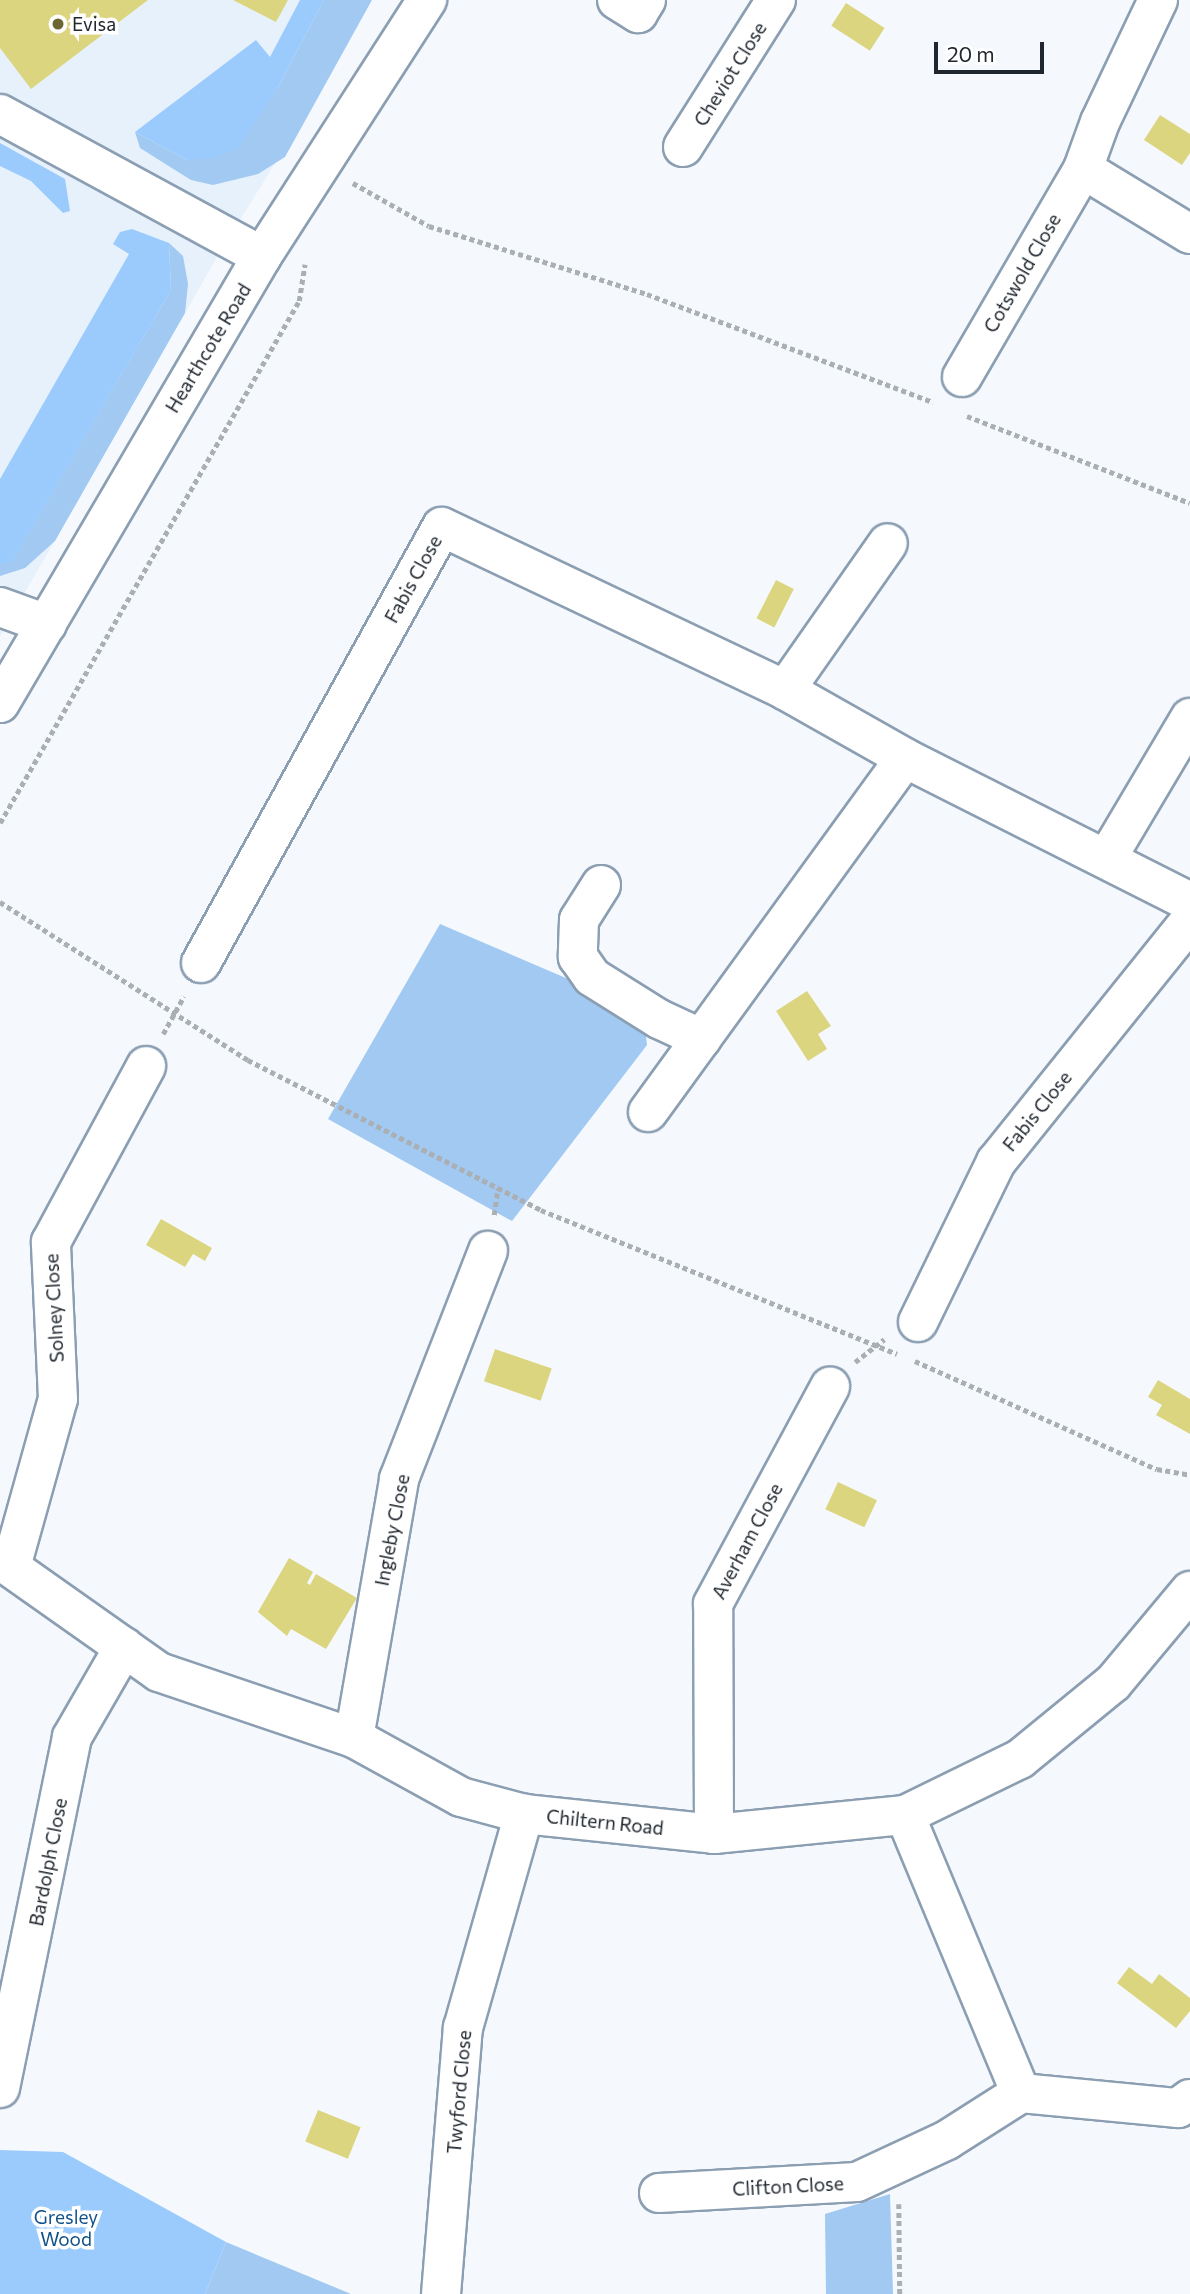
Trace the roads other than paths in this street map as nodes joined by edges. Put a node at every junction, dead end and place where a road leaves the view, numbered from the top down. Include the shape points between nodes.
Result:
1 (428, 0) edge
2 (617, 0) edge
3 (646, 0) edge
4 (776, 0) edge
5 (1158, 0) edge
6 (0, 114) edge
7 (683, 147) dead end
8 (1083, 169) junction
9 (1190, 234) edge
10 (262, 256) junction
11 (955, 399) road end
12 (888, 543) dead end
13 (0, 607) edge
14 (47, 624) junction
15 (785, 690) junction
16 (0, 702) edge
17 (1190, 718) edge
18 (905, 758) junction
19 (1107, 858) junction
20 (601, 885) dead end
21 (1190, 902) edge
22 (1190, 921) edge
23 (201, 963) road end
24 (702, 1039) junction
25 (146, 1066) road end
26 (648, 1112) dead end
27 (488, 1251) dead end
28 (918, 1322) road end
29 (830, 1387) road end
30 (5, 1564) edge
31 (1190, 1591) edge
32 (124, 1647) junction
33 (354, 1738) junction
34 (524, 1814) junction
35 (905, 1815) junction
36 (714, 1834) junction
37 (0, 2088) edge
38 (1021, 2093) junction
39 (1190, 2099) edge
40 (659, 2193) dead end
41 (441, 2294) edge

1 - 10 street, Hearthcote Road
2 - 3 street via 638,13
4 - 7 street, Cheviot Close
5 - 8 street, Cotswold Close via 1100,122
6 - 10 street
8 - 9 street
8 - 11 street, Cotswold Close
10 - 14 street, Hearthcote Road
12 - 15 street
13 - 14 street
14 - 16 street, Hearthcote Road
15 - 18 street, Fabis Close
15 - 23 street, Fabis Close via 442,527
17 - 19 street
18 - 19 street, Fabis Close
18 - 24 street
19 - 21 street, Fabis Close
20 - 24 street via 579,920 578,957 592,977 659,1019
22 - 28 street, Fabis Close via 996,1162
24 - 26 street
25 - 30 street, Solney Close via 51,1242 58,1399
27 - 33 street, Ingleby Close via 399,1479
29 - 36 street, Averham Close via 713,1604
30 - 32 street, Chiltern Road
31 - 35 street, Chiltern Road via 1113,1683 1020,1759
32 - 33 street, Chiltern Road via 159,1672
32 - 37 street, Bardolph Close via 72,1737
33 - 34 street, Chiltern Road via 461,1797
34 - 36 street, Chiltern Road
34 - 41 street, Twyford Close via 463,2028
35 - 36 street, Chiltern Road
35 - 38 street
38 - 39 street via 1178,2108
38 - 40 street, Clifton Close via 947,2140 857,2182

